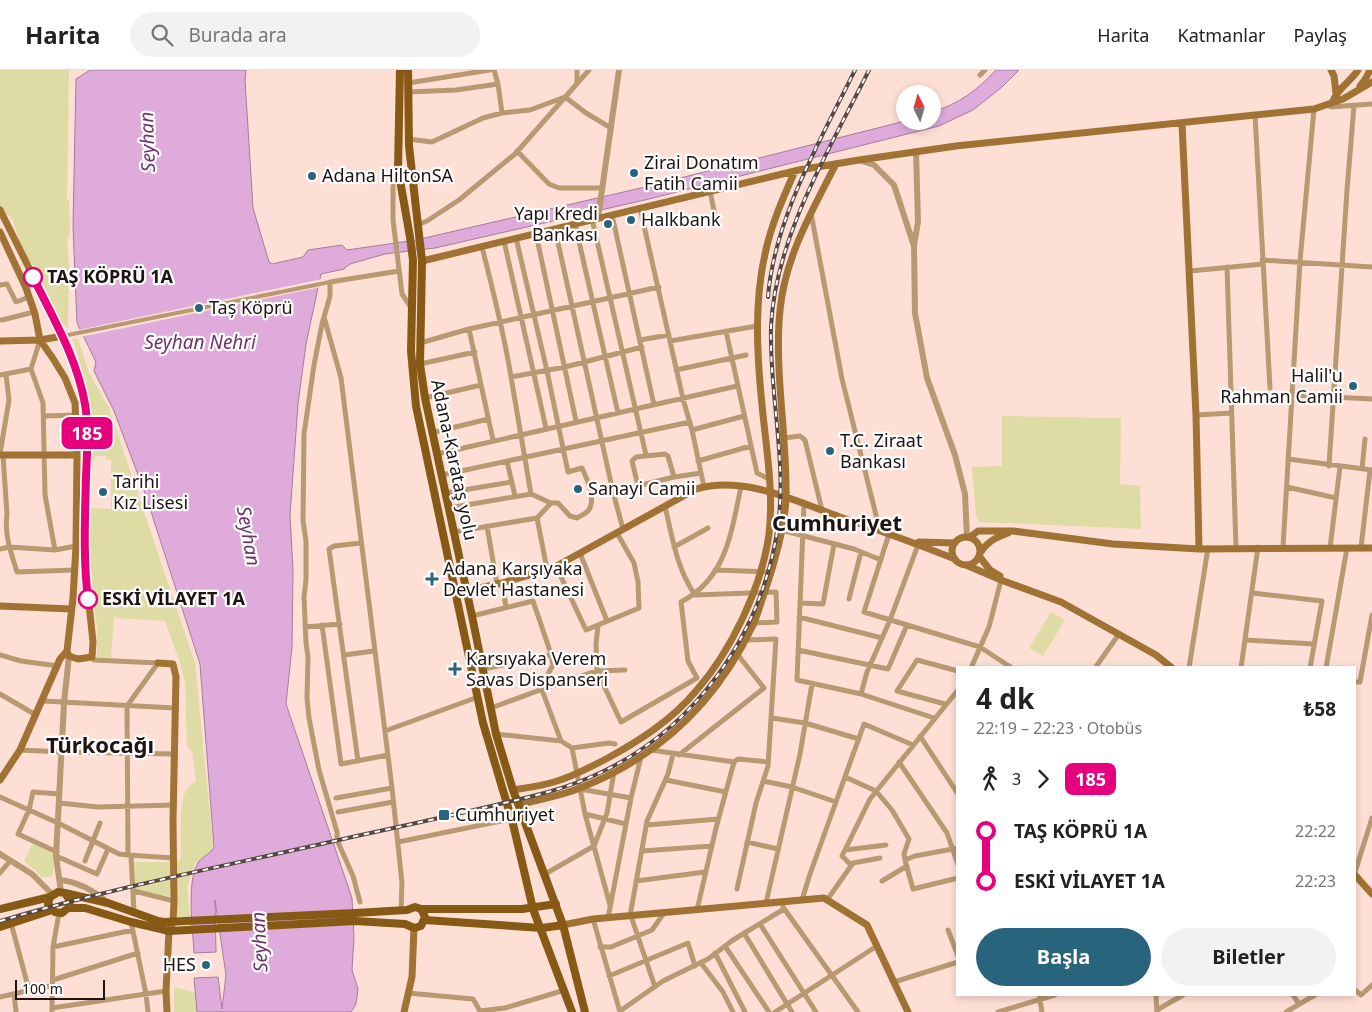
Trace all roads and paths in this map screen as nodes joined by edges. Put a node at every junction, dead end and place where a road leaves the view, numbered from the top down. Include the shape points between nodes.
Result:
1 (400, 70) edge
2 (408, 70) edge
3 (490, 70) edge
4 (494, 70) edge
5 (577, 70) edge
6 (589, 70) edge
7 (985, 70) edge
8 (1331, 70) edge
9 (1358, 70) edge
10 (1370, 70) edge
11 (619, 71) edge
12 (980, 75) dead end
13 (1369, 80) edge
14 (408, 83) junction
15 (498, 84) junction
16 (577, 84) junction
17 (408, 92) junction
18 (1336, 93) junction
19 (565, 97) junction
20 (1331, 103) junction
21 (1372, 104) edge
22 (1354, 106) junction
23 (1314, 109) junction
24 (502, 113) junction
25 (1255, 115) junction
26 (1182, 124) junction
27 (611, 128) junction
28 (408, 139) junction
29 (517, 151) junction
30 (916, 151) junction
31 (859, 160) junction
32 (836, 164) junction
33 (398, 169) junction
34 (795, 171) junction
35 (602, 189) junction
36 (710, 191) junction
37 (640, 208) junction
38 (0, 210) edge
39 (811, 213) junction
40 (612, 215) junction
41 (596, 217) junction
42 (716, 220) dead end
43 (575, 224) junction
44 (418, 225) junction
45 (555, 229) junction
46 (0, 232) edge
47 (536, 234) junction
48 (414, 236) junction
49 (516, 238) junction
50 (504, 241) junction
51 (914, 246) junction
52 (482, 247) junction
53 (421, 258) junction
54 (1300, 261) junction
55 (1263, 262) junction
56 (1342, 265) junction
57 (1372, 266) edge
58 (1227, 267) junction
59 (1190, 270) junction
60 (399, 271) junction
61 (328, 282) junction
62 (0, 285) edge
63 (659, 287) junction
64 (629, 294) junction
65 (29, 297) junction
66 (611, 298) junction
67 (592, 303) junction
68 (572, 308) junction
69 (412, 310) junction
70 (34, 312) junction
71 (552, 312) junction
72 (535, 315) junction
73 (324, 316) junction
74 (522, 318) junction
75 (2, 320) dead end
76 (500, 322) junction
77 (757, 326) junction
78 (469, 329) junction
79 (726, 332) junction
80 (67, 336) junction
81 (670, 338) junction
82 (40, 340) junction
83 (640, 340) junction
84 (0, 341) edge
85 (420, 343) junction
86 (642, 347) junction
87 (474, 352) junction
88 (623, 353) junction
89 (746, 355) dead end
90 (605, 357) junction
91 (732, 358) junction
92 (585, 362) junction
93 (420, 364) junction
94 (564, 367) junction
95 (31, 369) junction
96 (676, 370) junction
97 (547, 371) junction
98 (534, 373) junction
99 (3, 374) edge
100 (511, 377) junction
101 (481, 385) junction
102 (737, 386) junction
103 (1270, 388) dead end
104 (1232, 395) junction
105 (1292, 395) junction
106 (1333, 397) junction
107 (425, 398) junction
108 (683, 399) junction
109 (1372, 399) edge
110 (654, 405) junction
111 (636, 409) junction
112 (618, 413) junction
113 (1232, 413) junction
114 (76, 415) junction
115 (1196, 415) junction
116 (44, 416) junction
117 (744, 416) junction
118 (597, 417) junction
119 (488, 419) junction
120 (576, 422) junction
121 (690, 422) junction
122 (559, 425) junction
123 (546, 428) junction
124 (692, 430) junction
125 (431, 433) junction
126 (520, 434) junction
127 (641, 434) junction
128 (784, 438) junction
129 (1365, 439) dead end
130 (492, 440) junction
131 (602, 441) junction
132 (751, 446) junction
133 (563, 450) junction
134 (1, 454) edge
135 (437, 454) junction
136 (43, 455) junction
137 (77, 455) junction
138 (646, 456) junction
139 (524, 458) junction
140 (1288, 460) junction
141 (698, 461) junction
142 (507, 462) junction
143 (1329, 466) junction
144 (1340, 467) junction
145 (1362, 469) junction
146 (1371, 470) edge
147 (701, 473) junction
148 (442, 475) junction
149 (674, 477) junction
150 (769, 479) junction
151 (512, 482) junction
152 (638, 486) junction
153 (704, 487) junction
154 (741, 487) junction
155 (1287, 487) junction
156 (613, 491) junction
157 (769, 492) junction
158 (446, 493) junction
159 (531, 494) junction
160 (590, 494) junction
161 (514, 496) junction
162 (786, 497) junction
163 (1336, 498) junction
164 (551, 503) junction
165 (804, 504) junction
166 (665, 506) junction
167 (449, 508) junction
168 (822, 510) junction
169 (537, 518) junction
170 (3, 522) edge
171 (487, 526) junction
172 (708, 528) dead end
173 (781, 530) junction
174 (620, 531) junction
175 (880, 531) junction
176 (1013, 531) junction
177 (454, 532) junction
178 (889, 534) junction
179 (802, 535) junction
180 (897, 537) junction
181 (969, 537) junction
182 (361, 542) junction
183 (955, 543) junction
184 (834, 544) junction
185 (918, 545) junction
186 (76, 546) junction
187 (9, 547) junction
188 (674, 547) junction
189 (1258, 547) junction
190 (1283, 547) junction
191 (1208, 548) junction
192 (1236, 548) junction
193 (1330, 548) junction
194 (1347, 548) junction
195 (1361, 548) junction
196 (1372, 548) edge
197 (0, 549) edge
198 (1199, 549) junction
199 (55, 550) junction
200 (861, 552) junction
201 (580, 553) junction
202 (980, 554) junction
203 (955, 559) junction
204 (881, 560) junction
205 (966, 565) junction
206 (556, 566) junction
207 (547, 569) junction
208 (74, 570) junction
209 (715, 570) junction
210 (760, 571) junction
211 (771, 572) junction
212 (1001, 580) junction
213 (500, 584) junction
214 (1020, 587) junction
215 (466, 591) junction
216 (754, 592) junction
217 (764, 592) junction
218 (1252, 593) junction
219 (694, 595) junction
220 (849, 599) dead end
221 (800, 603) junction
222 (0, 606) edge
223 (506, 608) junction
224 (71, 609) junction
225 (1372, 615) edge
226 (472, 616) junction
227 (799, 617) junction
228 (890, 620) junction
229 (607, 621) junction
230 (754, 623) junction
231 (340, 624) junction
232 (322, 625) junction
233 (907, 625) junction
234 (598, 626) junction
235 (305, 627) junction
236 (1119, 634) junction
237 (882, 638) junction
238 (745, 640) junction
239 (1245, 640) junction
240 (1314, 644) junction
241 (980, 647) junction
242 (798, 650) junction
243 (374, 651) junction
244 (68, 654) junction
245 (551, 654) junction
246 (0, 655) edge
247 (344, 655) junction
248 (738, 655) junction
249 (92, 657) junction
250 (158, 663) junction
251 (871, 665) junction
252 (58, 666) junction
253 (972, 666) edge
254 (1009, 666) edge
255 (1096, 666) edge
256 (1170, 666) edge
257 (1189, 666) edge
258 (1241, 666) edge
259 (1310, 666) edge
260 (1326, 666) edge
261 (483, 669) junction
262 (625, 670) dead end
263 (956, 670) edge
264 (597, 671) junction
265 (1356, 682) edge
266 (812, 684) junction
267 (551, 686) junction
268 (542, 690) junction
269 (956, 692) edge
270 (0, 694) edge
271 (861, 694) junction
272 (478, 697) junction
273 (43, 701) junction
274 (64, 703) junction
275 (945, 704) junction
276 (127, 706) junction
277 (175, 708) junction
278 (491, 708) junction
279 (36, 715) junction
280 (772, 718) junction
281 (934, 718) junction
282 (805, 722) junction
283 (385, 731) junction
284 (496, 734) junction
285 (920, 736) junction
286 (859, 739) junction
287 (561, 742) junction
288 (615, 744) dead end
289 (912, 745) junction
290 (572, 748) junction
291 (20, 750) junction
292 (651, 750) junction
293 (62, 752) junction
294 (128, 754) junction
295 (174, 754) junction
296 (676, 754) junction
297 (388, 755) junction
298 (642, 757) junction
299 (358, 761) junction
300 (734, 762) junction
301 (768, 762) junction
302 (899, 762) junction
303 (614, 772) junction
304 (577, 774) junction
305 (845, 777) junction
306 (0, 780) edge
307 (666, 780) junction
308 (763, 781) junction
309 (792, 787) junction
310 (392, 788) junction
311 (579, 789) junction
312 (513, 790) junction
313 (956, 790) edge
314 (876, 791) junction
315 (726, 792) junction
316 (609, 793) junction
317 (60, 794) junction
318 (0, 797) edge
319 (336, 798) dead end
320 (631, 798) junction
321 (393, 802) junction
322 (836, 802) junction
323 (59, 803) junction
324 (174, 805) junction
325 (520, 805) junction
326 (128, 806) junction
327 (29, 810) junction
328 (338, 812) dead end
329 (585, 814) junction
330 (605, 818) junction
331 (1372, 818) edge
332 (511, 819) junction
333 (718, 819) junction
334 (58, 823) junction
335 (100, 823) dead end
336 (626, 824) junction
337 (646, 825) junction
338 (93, 841) junction
339 (398, 842) junction
340 (748, 842) junction
341 (886, 845) dead end
342 (594, 846) junction
343 (712, 846) junction
344 (108, 848) junction
345 (778, 849) junction
346 (955, 849) edge
347 (845, 850) junction
348 (642, 851) junction
349 (0, 854) edge
350 (56, 854) junction
351 (130, 856) junction
352 (174, 858) junction
353 (880, 858) dead end
354 (10, 861) junction
355 (85, 862) dead end
356 (906, 863) junction
357 (851, 865) junction
358 (1356, 870) edge
359 (705, 872) junction
360 (0, 873) edge
361 (545, 874) junction
362 (1356, 874) edge
363 (956, 878) edge
364 (60, 880) junction
365 (636, 881) junction
366 (882, 881) dead end
367 (737, 889) dead end
368 (134, 891) junction
369 (63, 892) junction
370 (1372, 894) edge
371 (51, 896) junction
372 (802, 900) junction
373 (827, 900) junction
374 (174, 901) junction
375 (360, 902) dead end
376 (108, 903) junction
377 (766, 903) junction
378 (556, 904) junction
379 (782, 905) junction
380 (610, 906) junction
381 (68, 908) junction
382 (533, 908) junction
383 (0, 909) edge
384 (421, 909) junction
385 (404, 910) junction
386 (697, 910) junction
387 (55, 912) junction
388 (134, 912) junction
389 (664, 913) junction
390 (630, 916) junction
391 (355, 917) junction
392 (608, 918) junction
393 (593, 919) junction
394 (425, 920) junction
395 (131, 922) junction
396 (173, 922) junction
397 (11, 923) junction
398 (405, 924) junction
399 (760, 924) junction
400 (563, 925) junction
401 (0, 926) edge
402 (414, 928) junction
403 (542, 928) junction
404 (132, 930) junction
405 (948, 930) dead end
406 (169, 932) junction
407 (744, 933) junction
408 (638, 936) junction
409 (725, 946) junction
410 (877, 946) junction
411 (53, 947) junction
412 (600, 947) junction
413 (956, 951) edge
414 (138, 953) junction
415 (715, 954) junction
416 (646, 961) junction
417 (701, 963) junction
418 (956, 963) edge
419 (695, 966) junction
420 (609, 976) junction
421 (832, 976) junction
422 (894, 982) junction
423 (53, 983) junction
424 (1372, 986) edge
425 (655, 987) junction
426 (29, 990) junction
427 (565, 990) junction
428 (166, 991) junction
429 (1356, 991) edge
430 (805, 993) junction
431 (14, 994) junction
432 (146, 994) junction
433 (408, 994) junction
434 (1156, 996) edge
435 (1181, 996) edge
436 (1294, 996) edge
437 (1313, 996) edge
438 (0, 997) edge
439 (1040, 997) edge
440 (787, 1004) junction
441 (1299, 1004) junction
442 (52, 1010) edge
443 (1157, 1011) edge
444 (16, 1012) edge
445 (148, 1012) edge
446 (167, 1012) edge
447 (404, 1012) edge
448 (480, 1012) edge
449 (572, 1012) edge
450 (585, 1012) edge
451 (620, 1012) edge
452 (733, 1012) edge
453 (745, 1012) edge
454 (769, 1012) edge
455 (775, 1012) edge
456 (792, 1012) edge
457 (816, 1012) edge
458 (858, 1012) edge
459 (908, 1012) edge
460 (1001, 1012) edge
461 (1042, 1012) edge
462 (1286, 1012) edge

1 - 33 main road
2 - 14 main road
3 - 14 street
4 - 15 street
5 - 16 street
6 - 16 street
7 - 12 street
8 - 18 main road
9 - 18 main road
10 - 13 main road
11 - 27 street
13 - 20 main road via 1343,99
14 - 17 main road
15 - 17 street
15 - 24 street
16 - 19 street
17 - 28 main road
18 - 20 main road
19 - 24 street via 530,110
19 - 27 street
19 - 29 street
20 - 22 street via 1331,106
20 - 23 main road
21 - 22 street
22 - 56 street
23 - 25 main road
23 - 54 street
24 - 28 street via 483,118 432,142
25 - 26 main road
25 - 55 street
26 - 30 main road
26 - 59 main road
27 - 35 street
28 - 44 main road
29 - 35 street via 549,184 559,188
29 - 44 street via 459,200
30 - 31 main road
30 - 51 street via 918,222
31 - 32 main road
31 - 51 street via 874,165 894,185
32 - 34 main road
32 - 39 main road
33 - 48 main road
33 - 60 street via 392,205
34 - 36 main road
34 - 77 main road via 765,254
35 - 41 street
36 - 37 main road
36 - 42 street
37 - 40 main road
37 - 63 street
38 - 80 main road
39 - 128 main road via 791,256 780,310
39 - 175 street via 842,379
40 - 41 main road
40 - 64 street
41 - 43 main road
41 - 66 street
43 - 45 main road
43 - 67 street
44 - 48 main road
45 - 47 main road
45 - 68 street
46 - 65 main road
47 - 49 main road
47 - 71 street
48 - 53 main road, Adana-Karataş yolu
48 - 69 main road, Adana-Karataş yolu
49 - 50 main road
49 - 72 street
50 - 52 main road
50 - 74 street
51 - 181 street via 915,313 927,378 965,494
52 - 53 main road
52 - 76 street
53 - 85 main road, Adana-Karataş yolu
54 - 55 street
54 - 56 street
54 - 105 street
55 - 58 street
55 - 103 street
56 - 57 street
56 - 106 street
58 - 59 street
58 - 104 street
59 - 115 main road
60 - 61 street
60 - 69 street via 402,294
61 - 73 street via 330,296
61 - 80 street
62 - 65 street via 7,284 16,302
63 - 64 street
63 - 81 street
64 - 66 street
64 - 83 street
65 - 70 main road
66 - 67 street
66 - 88 street
67 - 68 street
67 - 90 street
68 - 71 street
68 - 92 street
69 - 272 main road, Adana-Karataş yolu via 411,351 416,406
70 - 75 street
70 - 82 main road
71 - 72 street
71 - 94 street
72 - 74 street
72 - 97 street
73 - 182 street via 341,378
73 - 235 street via 304,434
74 - 76 street
74 - 98 street
76 - 78 street
76 - 100 street
77 - 79 street
77 - 150 main road
78 - 85 street
78 - 87 street
79 - 81 street
79 - 91 street
80 - 82 main road
80 - 249 main road via 85,404 84,557
81 - 83 street
81 - 96 street
82 - 84 main road
82 - 95 street
82 - 114 main road via 65,378
83 - 86 street
85 - 93 main road, Adana-Karataş yolu
86 - 88 street
86 - 110 street
87 - 93 street
87 - 101 street
88 - 90 street
88 - 111 street
89 - 91 street
90 - 92 street
90 - 112 street
91 - 96 street
91 - 102 street
92 - 94 street
92 - 118 street
93 - 107 main road, Adana-Karataş yolu
94 - 97 street
94 - 120 street
95 - 99 street
95 - 116 street
96 - 108 street
97 - 98 street
97 - 122 street
98 - 100 street
98 - 123 street
99 - 134 street via 9,400
100 - 126 street
101 - 107 street
101 - 119 street
102 - 108 street
102 - 117 street
104 - 105 street
104 - 113 street
105 - 106 street
105 - 140 street
106 - 109 street
106 - 143 street
107 - 125 main road, Adana-Karataş yolu
108 - 110 street
108 - 121 street
110 - 111 street
111 - 112 street
111 - 127 street
112 - 118 street
113 - 115 street
113 - 192 street
114 - 116 street
114 - 137 main road
115 - 198 main road
116 - 136 street
117 - 124 street
117 - 132 street
118 - 120 street
118 - 131 street
119 - 125 street
119 - 130 street
120 - 122 street
121 - 124 street
121 - 127 street
122 - 123 street
122 - 133 street
123 - 126 street
124 - 141 street
125 - 135 main road, Adana-Karataş yolu
126 - 130 street
126 - 139 street
127 - 131 street
127 - 138 street
128 - 162 main road
128 - 168 street via 800,436 805,440
129 - 145 street
130 - 135 street
131 - 133 street
131 - 156 street
132 - 141 street
132 - 150 street via 757,473
133 - 139 street
133 - 160 street via 568,472 582,468
134 - 136 main road
134 - 170 street via 7,514
135 - 148 main road, Adana-Karataş yolu
136 - 137 main road
136 - 199 street via 45,495
137 - 186 main road
138 - 149 street via 668,456
138 - 152 street via 632,461
139 - 142 street
139 - 159 street
140 - 143 street
140 - 155 street
141 - 147 street
142 - 148 street
142 - 151 street
143 - 144 street
144 - 145 street
144 - 163 street
145 - 146 street
146 - 195 street
147 - 149 street
147 - 153 street
148 - 158 main road, Adana-Karataş yolu
149 - 152 street
150 - 157 main road
151 - 158 street
151 - 161 street
152 - 156 street
153 - 154 main road
153 - 166 main road
154 - 157 main road
154 - 209 street via 730,538
155 - 163 street
155 - 190 street
156 - 160 street
156 - 174 street
157 - 162 main road
157 - 210 main road via 769,532
158 - 167 main road, Adana-Karataş yolu
159 - 161 street
159 - 164 street
160 - 164 street via 590,507 577,518 570,516 558,503
161 - 167 street
162 - 165 main road
162 - 173 main road
163 - 193 street
164 - 169 street
165 - 168 main road
165 - 179 street
166 - 174 main road
166 - 188 street
167 - 177 main road, Adana-Karataş yolu
168 - 175 main road
169 - 171 street
169 - 207 street
170 - 187 street
171 - 177 street
171 - 213 street
172 - 188 street
173 - 179 street
173 - 211 main road
174 - 201 main road
174 - 229 street via 634,563 638,608
175 - 178 main road
176 - 181 main road via 978,531
176 - 198 main road via 1113,544
176 - 202 main road via 993,538
177 - 215 main road, Adana-Karataş yolu
178 - 180 main road
178 - 204 street
179 - 184 street
179 - 221 street
180 - 183 main road via 924,543
180 - 185 main road
181 - 183 main road
181 - 202 main road via 979,545
182 - 231 street via 329,549
182 - 243 street
183 - 203 main road via 952,551
184 - 200 street
184 - 221 street via 823,604
185 - 203 main road
185 - 228 street
186 - 199 street
186 - 208 main road
187 - 197 street
187 - 199 street
187 - 208 street via 17,572
188 - 219 street via 686,583
189 - 190 main road
189 - 192 main road
189 - 218 street
190 - 193 main road
191 - 192 main road
191 - 198 main road
191 - 257 street
193 - 194 main road
194 - 195 main road
194 - 260 street
195 - 196 main road
200 - 204 street
200 - 220 street
201 - 206 main road
201 - 229 street
202 - 205 main road via 974,563
202 - 214 main road via 990,570
203 - 205 main road
204 - 228 street via 864,612
205 - 212 main road
206 - 207 main road
206 - 234 street via 586,630
207 - 213 main road
208 - 224 main road
209 - 210 street
209 - 219 street
210 - 211 street
210 - 216 main road
211 - 217 main road
212 - 214 main road
212 - 241 street
213 - 215 main road
213 - 223 street
214 - 236 main road via 1061,602
215 - 226 main road, Adana-Karataş yolu
216 - 217 street
216 - 219 street
216 - 304 main road via 735,634 696,691 661,724 632,745
217 - 230 main road
217 - 230 street via 776,592 777,622
218 - 239 street
218 - 240 street via 1322,601
219 - 264 street via 681,602 688,661 697,678 621,722
221 - 227 street
222 - 224 main road
223 - 226 street
223 - 245 street via 533,601
224 - 244 main road
225 - 265 street via 1360,682
226 - 261 main road, Adana-Karataş yolu
227 - 237 street
227 - 242 street
228 - 233 street
228 - 237 street
229 - 234 street
230 - 238 main road
231 - 232 street
231 - 247 street
232 - 235 street
232 - 299 street via 340,764
233 - 241 street
233 - 251 street via 888,669
234 - 264 street
235 - 375 street via 307,698 319,770 338,840
236 - 255 street
236 - 256 main road
237 - 251 street
238 - 248 main road
238 - 280 street via 776,639
239 - 240 street
239 - 258 street
240 - 259 street
241 - 253 street
241 - 254 street
242 - 251 street
242 - 266 street via 797,680
243 - 247 street
243 - 283 street
244 - 249 main road via 78,659
244 - 252 main road
244 - 274 street
245 - 261 street
245 - 267 street via 553,665 548,674
246 - 252 street
247 - 299 street
248 - 292 main road via 685,723
248 - 296 street via 764,688
249 - 250 street via 94,660
250 - 276 street
250 - 277 main road via 173,664
251 - 271 street
252 - 273 main road
261 - 278 main road, Adana-Karataş yolu
262 - 264 street
263 - 275 street via 917,660 898,691
264 - 267 street
266 - 271 street
266 - 282 street
267 - 268 street
268 - 278 street
268 - 287 street
269 - 275 street
270 - 279 street
271 - 281 street
272 - 283 street
272 - 332 main road, Adana-Karataş yolu
273 - 274 street
273 - 279 main road
274 - 276 street
274 - 293 street
275 - 281 street
276 - 277 street
276 - 294 street
277 - 295 main road
278 - 284 main road, Adana-Karataş yolu
279 - 291 main road
280 - 282 street
280 - 301 street
281 - 285 street
282 - 286 street
282 - 309 street
283 - 297 street
284 - 287 street
284 - 312 main road, Adana-Karataş yolu
285 - 289 street
285 - 313 street
286 - 289 street via 864,724
286 - 305 street
287 - 290 street
288 - 290 street
289 - 302 street
290 - 304 street
291 - 293 street
291 - 306 main road
292 - 296 street
292 - 298 main road
293 - 294 street
293 - 317 street
294 - 295 street
294 - 326 street
295 - 324 main road
296 - 300 street
296 - 307 street
297 - 299 street
297 - 310 street
298 - 303 main road
298 - 320 street
300 - 301 street via 738,759
300 - 315 street
301 - 308 street
302 - 314 street
302 - 346 street
303 - 311 main road
303 - 316 street
304 - 311 street
304 - 312 main road
305 - 314 street
305 - 322 street
307 - 315 street
307 - 337 street
308 - 309 street
308 - 340 street
309 - 322 street
309 - 345 street
310 - 319 street
310 - 321 street
311 - 316 street
311 - 325 main road
311 - 329 street
312 - 325 main road, Adana-Karataş yolu
314 - 347 street
314 - 356 street via 909,839 904,854
315 - 333 street
316 - 320 street
316 - 330 street
317 - 323 street
317 - 327 street via 34,792
318 - 327 street
320 - 336 street
321 - 328 street
321 - 339 street
322 - 372 street
323 - 326 street via 98,808
323 - 334 street
324 - 326 street
324 - 352 main road
325 - 361 main road, Adana-Karataş yolu
326 - 351 street
327 - 334 street
327 - 350 street via 18,834
329 - 330 street
329 - 342 street
330 - 336 street
330 - 342 street
331 - 358 street
332 - 339 street
332 - 382 main road, Adana-Karataş yolu
333 - 337 street
333 - 343 street
334 - 338 street
334 - 350 street
335 - 338 street
336 - 380 street
337 - 348 street
338 - 344 street
338 - 355 street
339 - 385 street
340 - 345 street
340 - 367 street
341 - 347 street
342 - 361 street
342 - 380 street
343 - 348 street
343 - 359 street
344 - 350 street via 97,874
344 - 351 street
345 - 377 street
346 - 356 street via 915,856
347 - 357 street via 842,856
348 - 365 street
349 - 354 street
350 - 364 street
351 - 352 street
351 - 368 street
352 - 374 main road
353 - 357 street
354 - 360 street
354 - 371 street via 32,874
356 - 363 street via 914,889
356 - 366 street
357 - 373 street
359 - 365 street
359 - 386 street
361 - 378 main road, Adana-Karataş yolu
362 - 370 main road
364 - 369 street
364 - 376 street via 93,890
365 - 390 street
368 - 374 street
368 - 388 street
369 - 371 main road
369 - 376 main road
369 - 381 main road via 70,902
371 - 383 main road
371 - 387 main road via 48,904
372 - 373 main road
372 - 379 main road
373 - 410 main road via 867,925
374 - 396 main road
376 - 388 main road
377 - 379 main road
377 - 386 main road
378 - 382 main road
378 - 400 main road, Adana-Karataş yolu
379 - 399 street
379 - 421 street
380 - 392 street
381 - 387 main road
381 - 395 main road via 85,908
382 - 384 main road
382 - 403 main road, Adana-Karataş yolu
384 - 385 main road via 412,907
384 - 394 main road
385 - 391 main road
385 - 398 main road
386 - 389 main road
387 - 397 main road
387 - 411 street
388 - 396 main road via 158,922
389 - 390 main road
389 - 408 street via 652,930
390 - 392 main road
390 - 408 street
391 - 396 main road
391 - 398 main road
391 - 406 main road
392 - 393 main road
393 - 400 main road
393 - 412 street
394 - 402 main road
394 - 403 main road
395 - 404 street
395 - 406 main road
396 - 406 main road
397 - 401 main road
397 - 426 street
398 - 402 main road
399 - 407 street
399 - 430 street
400 - 403 main road
400 - 450 main road, Adana-Karataş yolu
402 - 433 main road
403 - 427 main road, Adana-Karataş yolu
404 - 411 street
404 - 414 street
405 - 413 street
406 - 428 main road
407 - 409 street
407 - 440 street
408 - 412 street via 611,947
408 - 416 street
409 - 415 street
409 - 454 street
410 - 421 street
410 - 422 main road
411 - 423 street
412 - 420 street
414 - 423 street
414 - 432 street
415 - 417 street
415 - 453 street
416 - 419 street via 688,943
416 - 420 street
416 - 425 street
417 - 419 street
417 - 452 street via 723,992
418 - 422 street
419 - 425 street
420 - 451 street
421 - 430 street
421 - 458 street
422 - 459 main road
423 - 426 street
423 - 442 street
424 - 429 street via 1361,994
425 - 451 street
426 - 431 street
427 - 448 street
427 - 449 main road, Adana-Karataş yolu
428 - 432 street
428 - 446 main road
430 - 440 street
430 - 457 street
431 - 438 street
431 - 444 street
432 - 442 street
432 - 445 street
433 - 447 main road
433 - 448 street via 473,999
434 - 443 street
435 - 443 street
436 - 441 street
437 - 441 street
439 - 460 street
439 - 461 street
440 - 455 street
440 - 456 street
441 - 462 street

